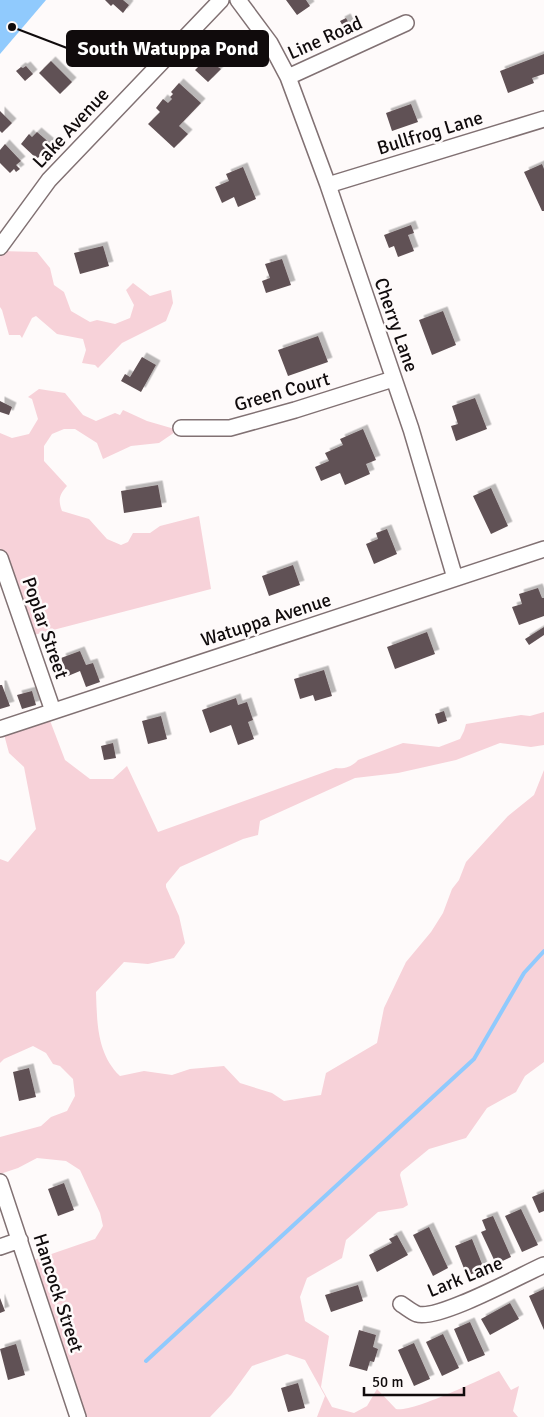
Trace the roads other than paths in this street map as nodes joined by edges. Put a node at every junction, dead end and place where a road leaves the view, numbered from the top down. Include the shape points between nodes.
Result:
1 (221, 0) edge
2 (238, 0) edge
3 (406, 23) dead end
4 (290, 82) junction
5 (544, 120) edge
6 (328, 185) junction
7 (0, 247) edge
8 (393, 379) junction
9 (181, 428) dead end
10 (544, 549) edge
11 (0, 558) edge
12 (455, 578) junction
13 (53, 711) junction
14 (0, 729) edge
15 (0, 1182) edge
16 (20, 1240) junction
17 (0, 1247) edge
18 (544, 1265) edge
19 (400, 1304) dead end
20 (78, 1417) edge

1 - 7 street, Lake Avenue via 49,180
2 - 4 street, Cherry Lane via 270,43
3 - 4 street, Line Road
4 - 6 street, Cherry Lane
5 - 6 street, Bullfrog Lane
6 - 8 street, Cherry Lane
8 - 9 street, Green Court via 230,428
8 - 12 street, Cherry Lane
10 - 12 street, Watuppa Avenue
11 - 13 street, Poplar Street
12 - 13 street, Watuppa Avenue
13 - 14 street, Watuppa Avenue
15 - 16 street, Hancock Street
16 - 17 street
16 - 20 street, Hancock Street
18 - 19 street, Lark Lane via 441,1312 419,1315

